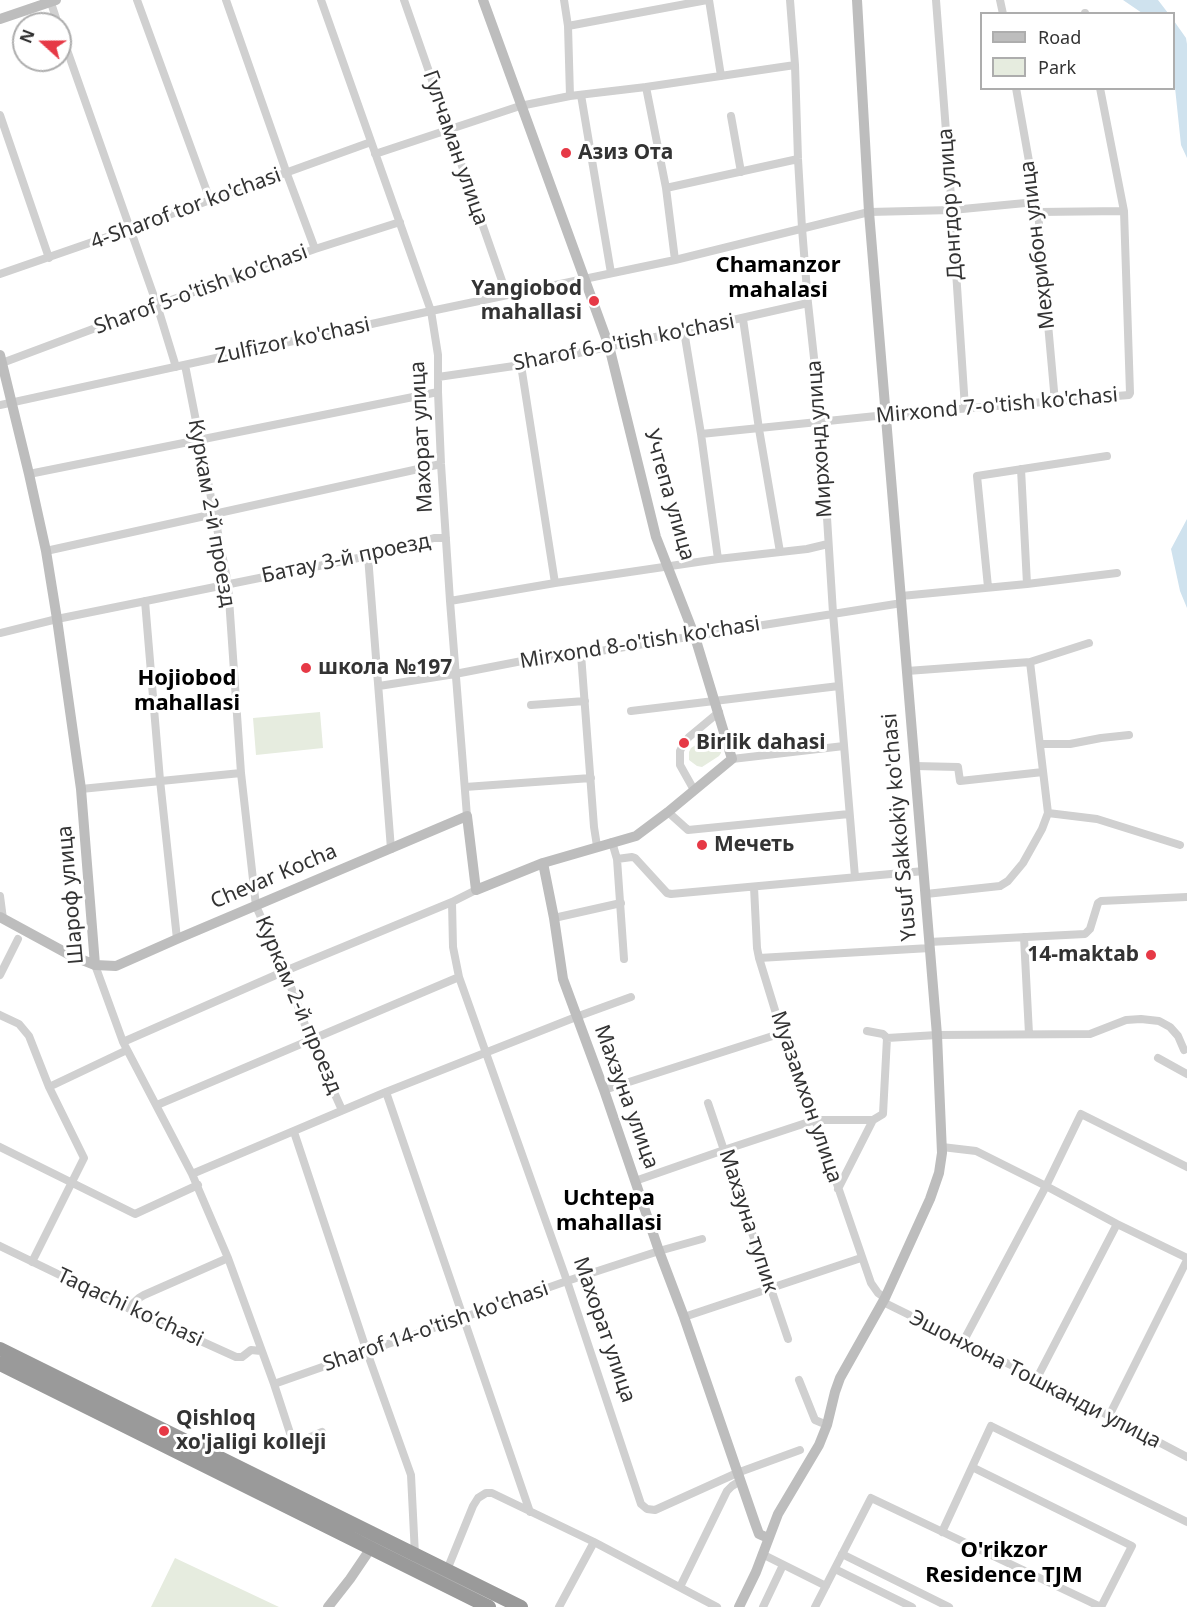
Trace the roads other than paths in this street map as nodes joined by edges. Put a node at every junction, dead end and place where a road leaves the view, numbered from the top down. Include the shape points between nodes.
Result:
1 (137, 0) edge
2 (226, 0) edge
3 (321, 0) edge
4 (404, 0) edge
5 (483, 0) edge
6 (564, 0) edge
7 (708, 0) edge
8 (790, 0) edge
9 (857, 0) edge
10 (936, 0) edge
11 (52, 1) edge
12 (0, 19) edge
13 (568, 26) junction
14 (72, 64) edge
15 (795, 65) junction
16 (721, 76) junction
17 (646, 87) junction
18 (1016, 90) edge
19 (1100, 90) edge
20 (581, 95) junction
21 (570, 96) junction
22 (520, 106) junction
23 (0, 115) edge
24 (731, 116) dead end
25 (449, 129) junction
26 (371, 142) junction
27 (375, 154) junction
28 (798, 159) junction
29 (741, 172) junction
30 (287, 174) junction
31 (666, 188) junction
32 (210, 200) junction
33 (1036, 202) junction
34 (952, 210) junction
35 (1124, 211) junction
36 (869, 212) junction
37 (1038, 212) junction
38 (400, 222) junction
39 (802, 228) junction
40 (130, 229) junction
41 (315, 249) junction
42 (49, 258) junction
43 (675, 260) junction
44 (612, 273) junction
45 (0, 274) edge
46 (586, 279) junction
47 (507, 295) junction
48 (808, 303) junction
49 (157, 305) junction
50 (431, 311) junction
51 (743, 319) junction
52 (684, 331) junction
53 (609, 346) junction
54 (1, 359) edge
55 (521, 364) junction
56 (184, 365) junction
57 (176, 367) junction
58 (438, 377) junction
59 (438, 392) junction
60 (1055, 402) junction
61 (12, 403) junction
62 (0, 405) edge
63 (965, 408) junction
64 (886, 415) junction
65 (821, 422) junction
66 (759, 429) junction
67 (700, 434) junction
68 (199, 441) junction
69 (1107, 456) dead end
70 (441, 464) junction
71 (1021, 469) junction
72 (29, 474) junction
73 (213, 515) junction
74 (446, 538) junction
75 (828, 544) junction
76 (46, 551) junction
77 (780, 552) junction
78 (368, 556) junction
79 (718, 559) junction
80 (669, 567) junction
81 (1117, 573) dead end
82 (555, 583) junction
83 (228, 584) junction
84 (1027, 584) junction
85 (988, 587) junction
86 (901, 600) junction
87 (145, 601) junction
88 (450, 601) junction
89 (833, 613) junction
90 (57, 618) junction
91 (0, 633) edge
92 (695, 637) junction
93 (1089, 643) dead end
94 (581, 654) junction
95 (1030, 662) junction
96 (907, 671) junction
97 (455, 674) junction
98 (379, 686) junction
99 (839, 686) junction
100 (585, 701) junction
101 (531, 705) dead end
102 (717, 706) junction
103 (631, 711) dead end
104 (1129, 735) dead end
105 (1041, 744) junction
106 (844, 746) junction
107 (732, 759) junction
108 (915, 766) junction
109 (1043, 772) junction
110 (241, 773) junction
111 (591, 778) junction
112 (160, 780) junction
113 (465, 787) junction
114 (81, 789) junction
115 (694, 790) junction
116 (668, 812) junction
117 (1048, 813) junction
118 (849, 814) junction
119 (466, 816) junction
120 (612, 842) junction
121 (1180, 845) dead end
122 (597, 846) junction
123 (391, 849) junction
124 (617, 859) junction
125 (543, 863) junction
126 (924, 871) junction
127 (855, 878) junction
128 (754, 887) junction
129 (476, 890) junction
130 (926, 894) junction
131 (0, 896) edge
132 (1187, 897) edge
133 (452, 902) junction
134 (621, 903) junction
135 (256, 906) junction
136 (2, 918) edge
137 (554, 918) junction
138 (1024, 937) junction
139 (18, 939) dead end
140 (177, 939) junction
141 (929, 945) junction
142 (759, 958) junction
143 (624, 959) dead end
144 (95, 965) junction
145 (285, 971) junction
146 (0, 975) edge
147 (459, 977) junction
148 (632, 997) dead end
149 (0, 1015) edge
150 (576, 1017) junction
151 (867, 1031) dead end
152 (782, 1033) junction
153 (1029, 1034) junction
154 (937, 1035) junction
155 (887, 1038) junction
156 (311, 1041) junction
157 (123, 1042) junction
158 (127, 1050) junction
159 (1184, 1050) dead end
160 (487, 1052) junction
161 (1158, 1058) dead end
162 (1187, 1074) edge
163 (50, 1087) junction
164 (603, 1090) junction
165 (386, 1092) junction
166 (708, 1103) dead end
167 (157, 1105) junction
168 (342, 1110) junction
169 (815, 1120) junction
170 (873, 1120) junction
171 (294, 1132) junction
172 (0, 1147) edge
173 (942, 1147) junction
174 (724, 1150) junction
175 (1187, 1167) edge
176 (192, 1174) junction
177 (635, 1181) junction
178 (72, 1182) junction
179 (198, 1185) junction
180 (1046, 1186) junction
181 (838, 1189) junction
182 (1117, 1224) junction
183 (702, 1239) dead end
184 (0, 1246) edge
185 (659, 1251) junction
186 (228, 1258) junction
187 (861, 1258) junction
188 (1187, 1259) edge
189 (32, 1262) junction
190 (567, 1281) junction
191 (770, 1288) junction
192 (884, 1300) junction
193 (128, 1308) junction
194 (464, 1317) junction
195 (684, 1317) junction
196 (788, 1339) dead end
197 (963, 1342) junction
198 (0, 1349) edge
199 (261, 1351) junction
200 (367, 1352) junction
201 (0, 1364) edge
202 (1037, 1378) junction
203 (799, 1380) dead end
204 (274, 1384) junction
205 (1109, 1416) junction
206 (826, 1425) junction
207 (322, 1432) dead end
208 (800, 1450) dead end
209 (1186, 1453) edge
210 (972, 1467) junction
211 (739, 1477) junction
212 (530, 1512) junction
213 (330, 1520) junction
214 (1187, 1522) edge
215 (942, 1532) junction
216 (768, 1538) junction
217 (594, 1542) junction
218 (371, 1548) junction
219 (762, 1554) junction
220 (842, 1554) junction
221 (415, 1555) junction
222 (783, 1565) junction
223 (835, 1569) junction
224 (447, 1570) junction
225 (826, 1586) junction
226 (680, 1587) junction
227 (483, 1601) edge
228 (328, 1607) edge
229 (521, 1607) edge
230 (559, 1607) edge
231 (717, 1607) edge
232 (739, 1607) edge
233 (763, 1607) edge
234 (815, 1607) edge
235 (912, 1607) edge
236 (949, 1607) edge

1 - 32 street
2 - 30 street
3 - 26 street, Махорат улица
4 - 25 street, Гулчаман улица
5 - 22 street, Учтепа улица
6 - 13 street
7 - 13 street
7 - 16 street
8 - 15 street, Мирхонд улица
9 - 36 street, Yusuf Sakkokiy ko'chasi
10 - 34 street, Донгдор улица
11 - 12 street
13 - 21 street
14 - 40 street
15 - 16 street
15 - 28 street, Мирхонд улица
16 - 17 street
17 - 20 street
17 - 31 street
18 - 33 street, Мехрибон улица
19 - 35 street, Mirxond 7-o'tish ko'chasi
20 - 21 street
20 - 44 street
21 - 22 street
22 - 25 street
22 - 46 street, Учтепа улица
23 - 42 street
24 - 29 street
25 - 27 street
25 - 47 street, Гулчаман улица
26 - 27 street, Махорат улица
26 - 30 street, 4-Sharof tor ko'chasi
27 - 38 street, Махорат улица
28 - 29 street
28 - 39 street, Мирхонд улица
29 - 31 street
30 - 32 street, 4-Sharof tor ko'chasi
30 - 41 street
31 - 43 street
32 - 40 street, 4-Sharof tor ko'chasi
33 - 34 street, Zulfizor ko'chasi
33 - 37 street, Мехрибон улица
34 - 36 street, Zulfizor ko'chasi
34 - 63 street, Донгдор улица
35 - 37 street
35 - 60 street, Mirxond 7-o'tish ko'chasi via 1130,393
36 - 39 street, Zulfizor ko'chasi
36 - 64 street, Yusuf Sakkokiy ko'chasi
37 - 60 street, Мехрибон улица
38 - 41 street, Sharof 5-o'tish ko'chasi
38 - 50 street, Махорат улица
39 - 43 street, Zulfizor ko'chasi
39 - 48 street, Мирхонд улица
40 - 42 street, 4-Sharof tor ko'chasi
40 - 49 street
41 - 49 street, Sharof 5-o'tish ko'chasi
42 - 45 street, 4-Sharof tor ko'chasi
43 - 44 street, Zulfizor ko'chasi
44 - 46 street, Zulfizor ko'chasi
46 - 47 street, Zulfizor ko'chasi
46 - 53 street, Учтепа улица
47 - 50 street, Zulfizor ko'chasi
48 - 51 street, Sharof 6-o'tish ko'chasi
48 - 65 street, Мирхонд улица
49 - 54 street, Sharof 5-o'tish ko'chasi
49 - 57 street
50 - 56 street, Zulfizor ko'chasi
50 - 58 street, Махорат улица
51 - 52 street, Sharof 6-o'tish ko'chasi
51 - 66 street
52 - 53 street, Sharof 6-o'tish ko'chasi
52 - 67 street
53 - 55 street, Sharof 6-o'tish ko'chasi
53 - 80 street, Учтепа улица via 656,537
54 - 61 street, Шароф улица
55 - 58 street, Sharof 6-o'tish ko'chasi
55 - 82 street
56 - 57 street, Zulfizor ko'chasi
56 - 68 street, Куркам 2-й проезд
57 - 61 street, Zulfizor ko'chasi
58 - 59 street, Махорат улица
59 - 68 street
59 - 70 street, Махорат улица
60 - 63 street, Mirxond 7-o'tish ko'chasi
61 - 62 street, Zulfizor ko'chasi
61 - 72 street, Шароф улица
63 - 64 street, Mirxond 7-o'tish ko'chasi
64 - 65 street, Mirxond 7-o'tish ko'chasi
64 - 86 street, Yusuf Sakkokiy ko'chasi
65 - 66 street, Mirxond 7-o'tish ko'chasi
65 - 75 street, Мирхонд улица
66 - 67 street, Mirxond 7-o'tish ko'chasi
66 - 77 street
67 - 79 street
68 - 72 street
68 - 73 street, Куркам 2-й проезд
69 - 71 street
70 - 73 street
70 - 74 street, Махорат улица
71 - 84 street
71 - 85 street via 977,476
72 - 76 street, Шароф улица
73 - 76 street
73 - 83 street, Куркам 2-й проезд
74 - 78 street, Батау 3-й проезд
74 - 88 street, Махорат улица
75 - 77 street
75 - 89 street, Мирхонд улица
76 - 90 street, Шароф улица
77 - 79 street
78 - 83 street, Батау 3-й проезд
78 - 98 street
79 - 80 street
80 - 82 street
80 - 92 street, Учтепа улица
81 - 84 street, Mirxond 8-o'tish ko'chasi
82 - 88 street
83 - 87 street, Батау 3-й проезд
83 - 110 street, Куркам 2-й проезд
84 - 85 street, Mirxond 8-o'tish ko'chasi
85 - 86 street, Mirxond 8-o'tish ko'chasi
86 - 89 street, Mirxond 8-o'tish ko'chasi
86 - 96 street, Yusuf Sakkokiy ko'chasi
87 - 90 street, Батау 3-й проезд
87 - 112 street
88 - 97 street, Махорат улица
89 - 92 street, Mirxond 8-o'tish ko'chasi
89 - 99 street, Мирхонд улица
90 - 91 street, Батау 3-й проезд
90 - 114 street, Шароф улица
92 - 94 street, Mirxond 8-o'tish ko'chasi
92 - 102 street, Учтепа улица
93 - 95 street
94 - 97 street, Mirxond 8-o'tish ko'chasi via 522,660
94 - 100 street
95 - 96 street
95 - 105 street
96 - 108 street, Yusuf Sakkokiy ko'chasi
97 - 98 street, Mirxond 8-o'tish ko'chasi
97 - 113 street, Махорат улица
98 - 123 street
99 - 102 street
99 - 106 street, Мирхонд улица
100 - 101 street
100 - 111 street
102 - 103 street
102 - 107 street, Учтепа улица
102 - 115 street via 680,751 680,765
104 - 105 street
105 - 109 street
106 - 107 street
106 - 118 street, Мирхонд улица
107 - 115 street
108 - 109 street via 958,767 960,781
108 - 126 street, Yusuf Sakkokiy ko'chasi
109 - 117 street
110 - 112 street
110 - 135 street, Куркам 2-й проезд
111 - 113 street
111 - 122 street
112 - 114 street
112 - 140 street
113 - 119 street, Махорат улица
114 - 144 street, Шароф улица
115 - 116 street
116 - 118 street via 688,830
116 - 120 street via 636,836
117 - 121 street via 1097,819
117 - 130 street via 1023,863 1008,881 1000,886
118 - 127 street, Мирхонд улица
119 - 123 street, Chevar Kocha
119 - 129 street, Махорат улица
120 - 122 street
120 - 124 street
122 - 125 street
123 - 135 street, Chevar Kocha
124 - 128 street via 635,858 671,894
124 - 134 street
125 - 129 street
125 - 137 street, Махзуна улица
126 - 127 street
126 - 130 street, Yusuf Sakkokiy ko'chasi
127 - 128 street
128 - 142 street, Муазамхон улица
129 - 133 street
130 - 141 street, Yusuf Sakkokiy ko'chasi
131 - 136 street
132 - 138 street via 1101,900 1085,934
133 - 145 street
133 - 147 street, Махорат улица via 453,947
134 - 137 street
134 - 143 street
135 - 140 street, Chevar Kocha
135 - 145 street, Куркам 2-й проезд
136 - 144 street
137 - 150 street, Махзуна улица via 563,979
138 - 141 street
138 - 153 street
139 - 146 street
140 - 144 street, Chevar Kocha via 116,966
141 - 142 street
141 - 154 street, Yusuf Sakkokiy ko'chasi
142 - 152 street, Муазамхон улица
144 - 157 street, Шароф улица
145 - 156 street, Куркам 2-й проезд
145 - 157 street
147 - 156 street
147 - 160 street, Махорат улица
148 - 150 street
149 - 163 street via 19,1024 29,1036
150 - 160 street
150 - 164 street, Махзуна улица
151 - 155 street
152 - 164 street
152 - 169 street, Муазамхон улица
153 - 154 street
153 - 159 street via 1090,1034 1126,1020 1141,1019 1170,1027
154 - 155 street
154 - 173 street, Yusuf Sakkokiy ko'chasi
155 - 170 street via 883,1114
156 - 167 street
156 - 168 street, Куркам 2-й проезд
157 - 158 street, Шароф улица
158 - 163 street
158 - 167 street, Шароф улица
160 - 165 street
160 - 190 street, Махорат улица
161 - 162 street
163 - 178 street via 84,1158
164 - 177 street, Махзуна улица
165 - 168 street
165 - 194 street
166 - 174 street, Махзуна тупик
167 - 176 street, Шароф улица
168 - 171 street
169 - 170 street
169 - 174 street
169 - 181 street, Муазамхон улица
170 - 181 street
171 - 176 street
171 - 200 street
172 - 178 street
173 - 180 street via 976,1151
173 - 192 street, Yusuf Sakkokiy ko'chasi via 934,1186
174 - 177 street
174 - 191 street, Махзуна тупик
175 - 180 street via 1081,1114
176 - 179 street, Шароф улица
177 - 185 street, Махзуна улица
178 - 179 street via 135,1214
178 - 189 street
179 - 186 street, Шароф улица
180 - 182 street
180 - 197 street
181 - 187 street, Муазамхон улица
182 - 188 street
182 - 202 street
183 - 185 street, Sharof 14-o'tish ko'chasi
184 - 189 street, Taqachi koʻchasi
185 - 190 street, Sharof 14-o'tish ko'chasi
185 - 195 street, Махзуна улица
186 - 193 street via 144,1295
186 - 199 street, Шароф улица
187 - 191 street
187 - 192 street, Муазамхон улица via 871,1283
188 - 205 street
189 - 193 street, Taqachi koʻchasi
190 - 194 street, Sharof 14-o'tish ko'chasi
190 - 211 street, Махорат улица via 641,1504 655,1510
191 - 195 street
191 - 196 street, Махзуна тупик
192 - 197 street, Эшонхона Тошканди улица
192 - 206 street, Yusuf Sakkokiy ko'chasi via 837,1385
193 - 199 street, Taqachi koʻchasi via 236,1357 251,1350
194 - 200 street, Sharof 14-o'tish ko'chasi
194 - 212 street
195 - 211 street, Махзуна улица
197 - 202 street, Эшонхона Тошканди улица
198 - 213 highway
199 - 204 street, Шароф улица
200 - 204 street, Sharof 14-o'tish ko'chasi
200 - 221 street via 411,1475
201 - 213 highway
202 - 205 street, Эшонхона Тошканди улица
203 - 206 street via 815,1420
204 - 207 street, Шароф улица via 291,1436 302,1441
205 - 209 street, Эшонхона Тошканди улица
206 - 216 street, Yusuf Sakkokiy ko'chasi
208 - 211 street, Махорат улица
210 - 214 street via 991,1426
210 - 215 street
210 - 215 street via 1132,1546 1101,1607
211 - 216 street, Махзуна улица via 759,1533
211 - 226 street via 727,1491
212 - 217 street
212 - 224 street via 492,1493 478,1498
213 - 218 highway
213 - 221 highway
215 - 220 street via 870,1498
216 - 219 street, Yusuf Sakkokiy ko'chasi
217 - 226 street
217 - 230 street
218 - 227 highway
218 - 228 street
219 - 222 street
219 - 232 street, Yusuf Sakkokiy ko'chasi
220 - 223 street
220 - 236 street
221 - 224 highway
222 - 225 street
222 - 233 street
223 - 225 street
223 - 235 street
224 - 227 highway
225 - 234 street
226 - 231 street
227 - 229 highway

